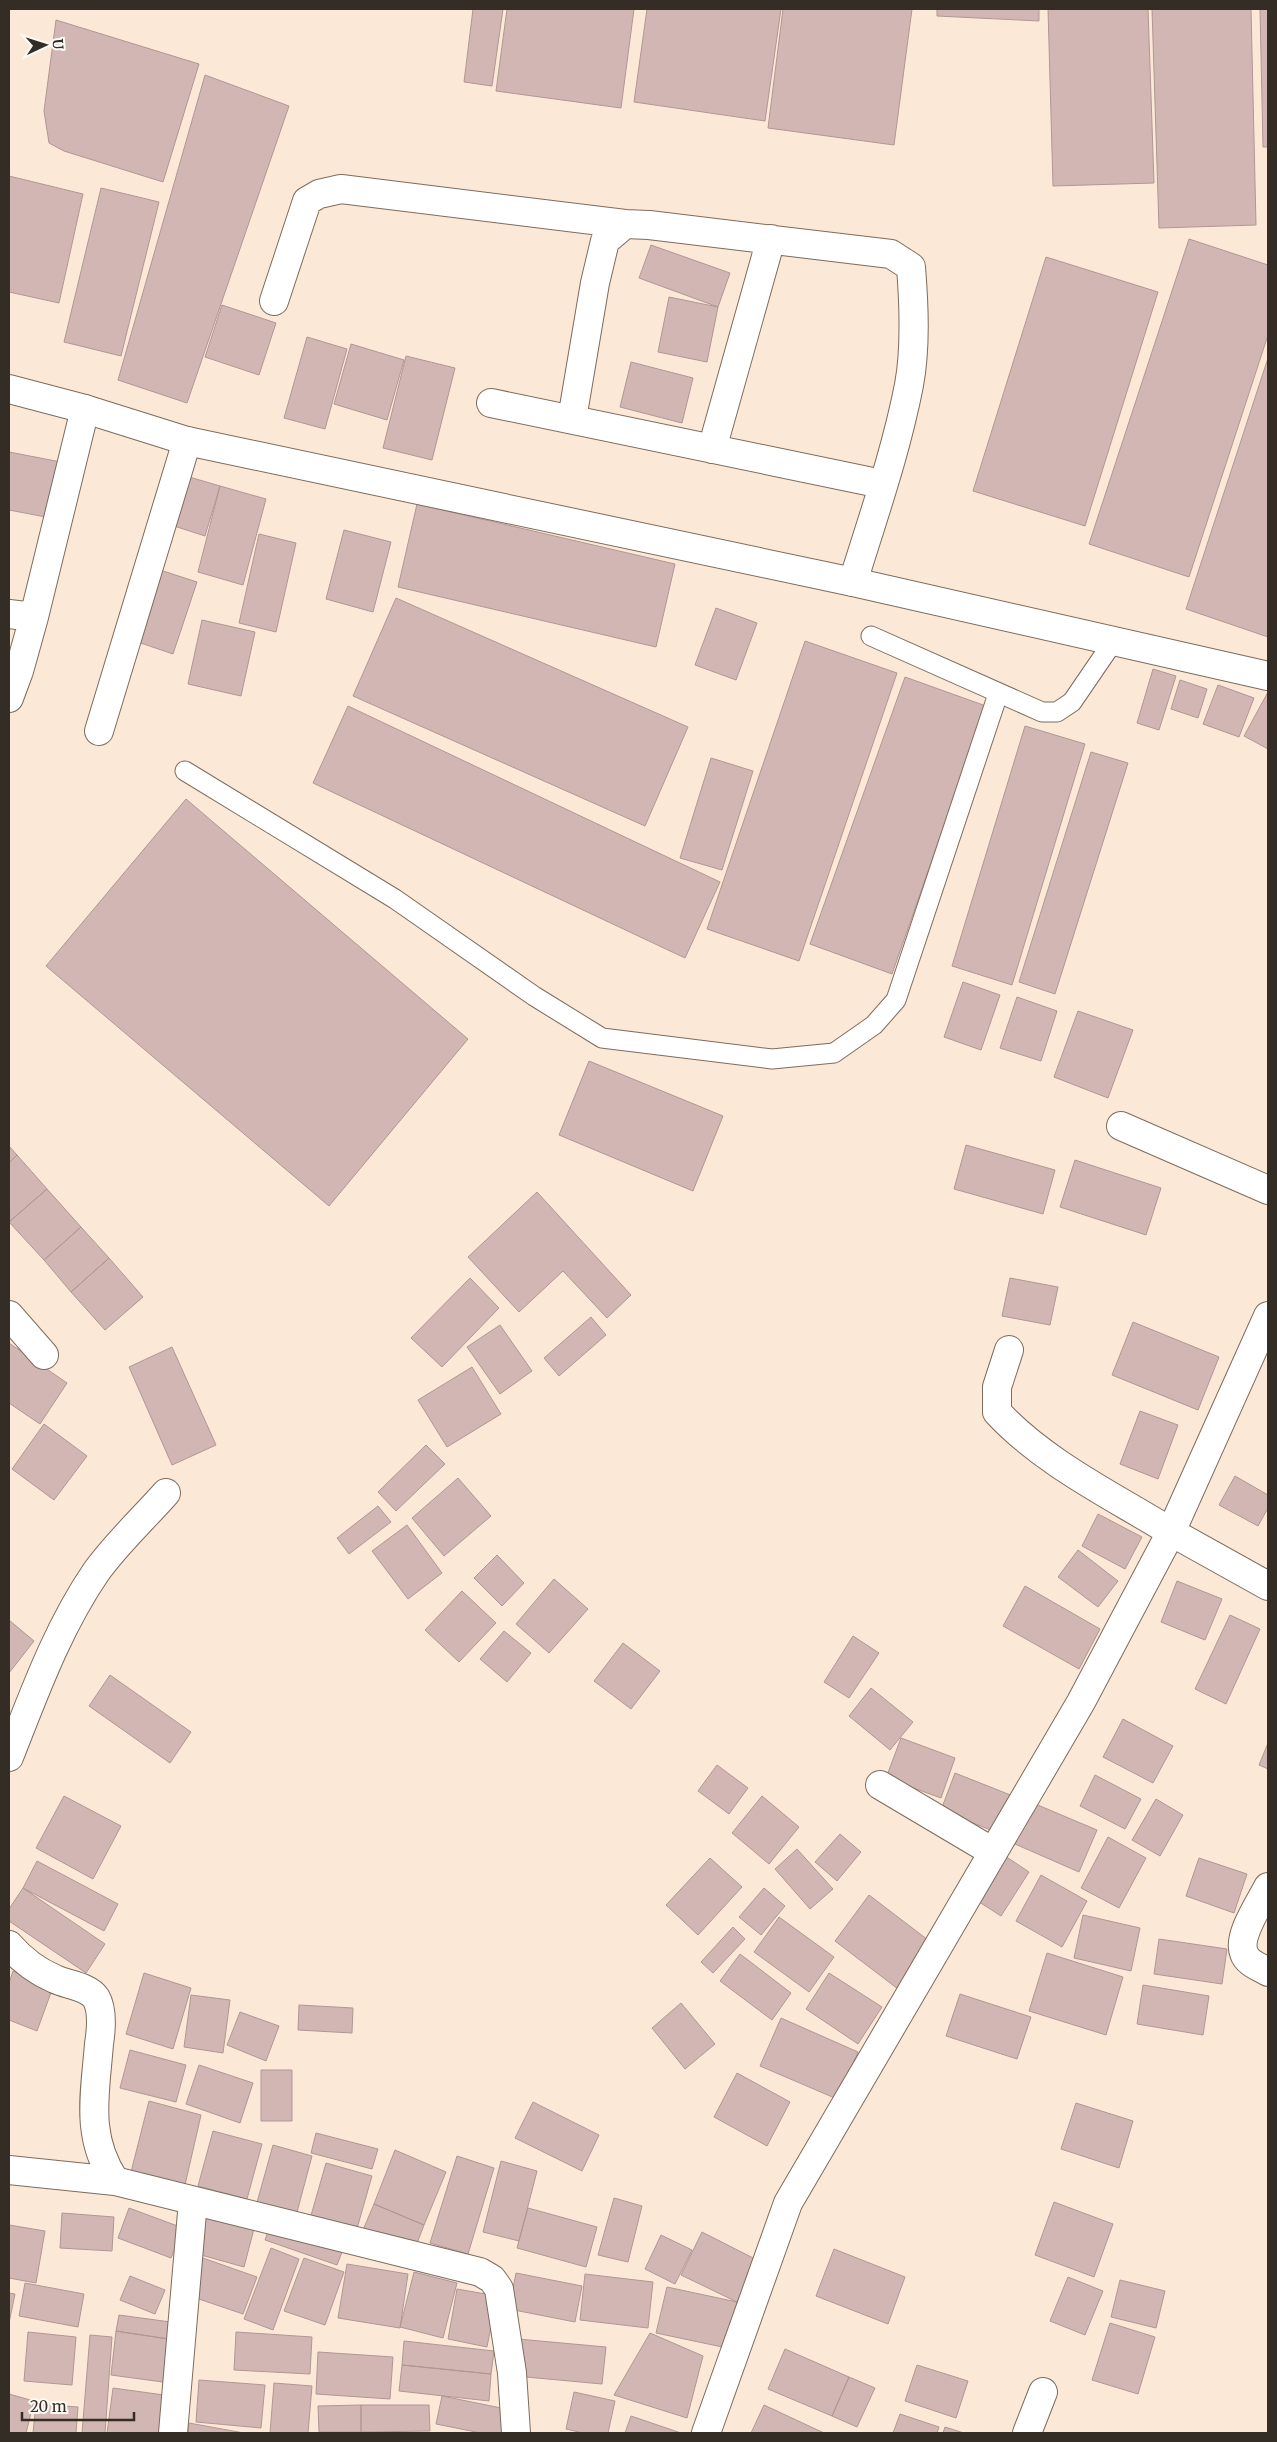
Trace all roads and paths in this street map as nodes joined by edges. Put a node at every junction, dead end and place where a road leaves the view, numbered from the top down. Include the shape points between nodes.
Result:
1 (625, 224) junction
2 (771, 239) junction
3 (274, 301) dead end
4 (9, 389) edge
5 (491, 403) dead end
6 (85, 409) junction
7 (572, 420) junction
8 (187, 441) junction
9 (712, 449) junction
10 (882, 484) junction
11 (853, 582) junction
12 (21, 616) edge
13 (870, 636) dead end
14 (1114, 642) junction
15 (1268, 676) edge
16 (998, 694) junction
17 (9, 698) edge
18 (99, 731) dead end
19 (186, 771) dead end
20 (1120, 1126) dead end
21 (1268, 1190) edge
22 (9, 1315) edge
23 (1268, 1316) edge
24 (1009, 1350) dead end
25 (44, 1355) dead end
26 (166, 1492) dead end
27 (1171, 1532) junction
28 (1268, 1586) edge
29 (9, 1758) edge
30 (880, 1785) dead end
31 (993, 1852) junction
32 (1268, 1887) edge
33 (9, 1945) edge
34 (1268, 1972) edge
35 (9, 2170) edge
36 (115, 2181) junction
37 (193, 2201) junction
38 (1043, 2392) dead end
39 (173, 2433) edge
40 (516, 2433) edge
41 (706, 2433) edge
42 (1027, 2433) edge

1 - 2 street
1 - 3 street via 341,189 307,200
1 - 7 street via 605,241
2 - 9 street
2 - 10 street via 891,254 911,267 909,384
4 - 6 street
5 - 7 street
6 - 8 street
6 - 12 street
7 - 9 street
8 - 11 street
8 - 18 street
9 - 10 street
10 - 11 street
11 - 14 street
12 - 17 street via 20,671
13 - 16 lane
14 - 15 street
14 - 16 lane via 1072,702 1057,712 1042,712
16 - 19 lane via 896,1000 874,1025 834,1053 772,1059 602,1038 534,996 394,899
20 - 21 street
22 - 25 street
23 - 27 street
24 - 27 street via 997,1387 997,1412 1050,1459
26 - 29 street via 97,1571 70,1613 42,1673
27 - 28 street
27 - 31 street via 1081,1702
30 - 31 street
31 - 41 street via 788,2203
32 - 34 street via 1245,1931 1243,1952
33 - 36 street via 27,1964 95,1997 100,2032 93,2117 103,2163
35 - 36 street
36 - 37 street
37 - 39 street
37 - 40 street via 480,2272 492,2279 499,2290 502,2308 512,2373
38 - 42 street

